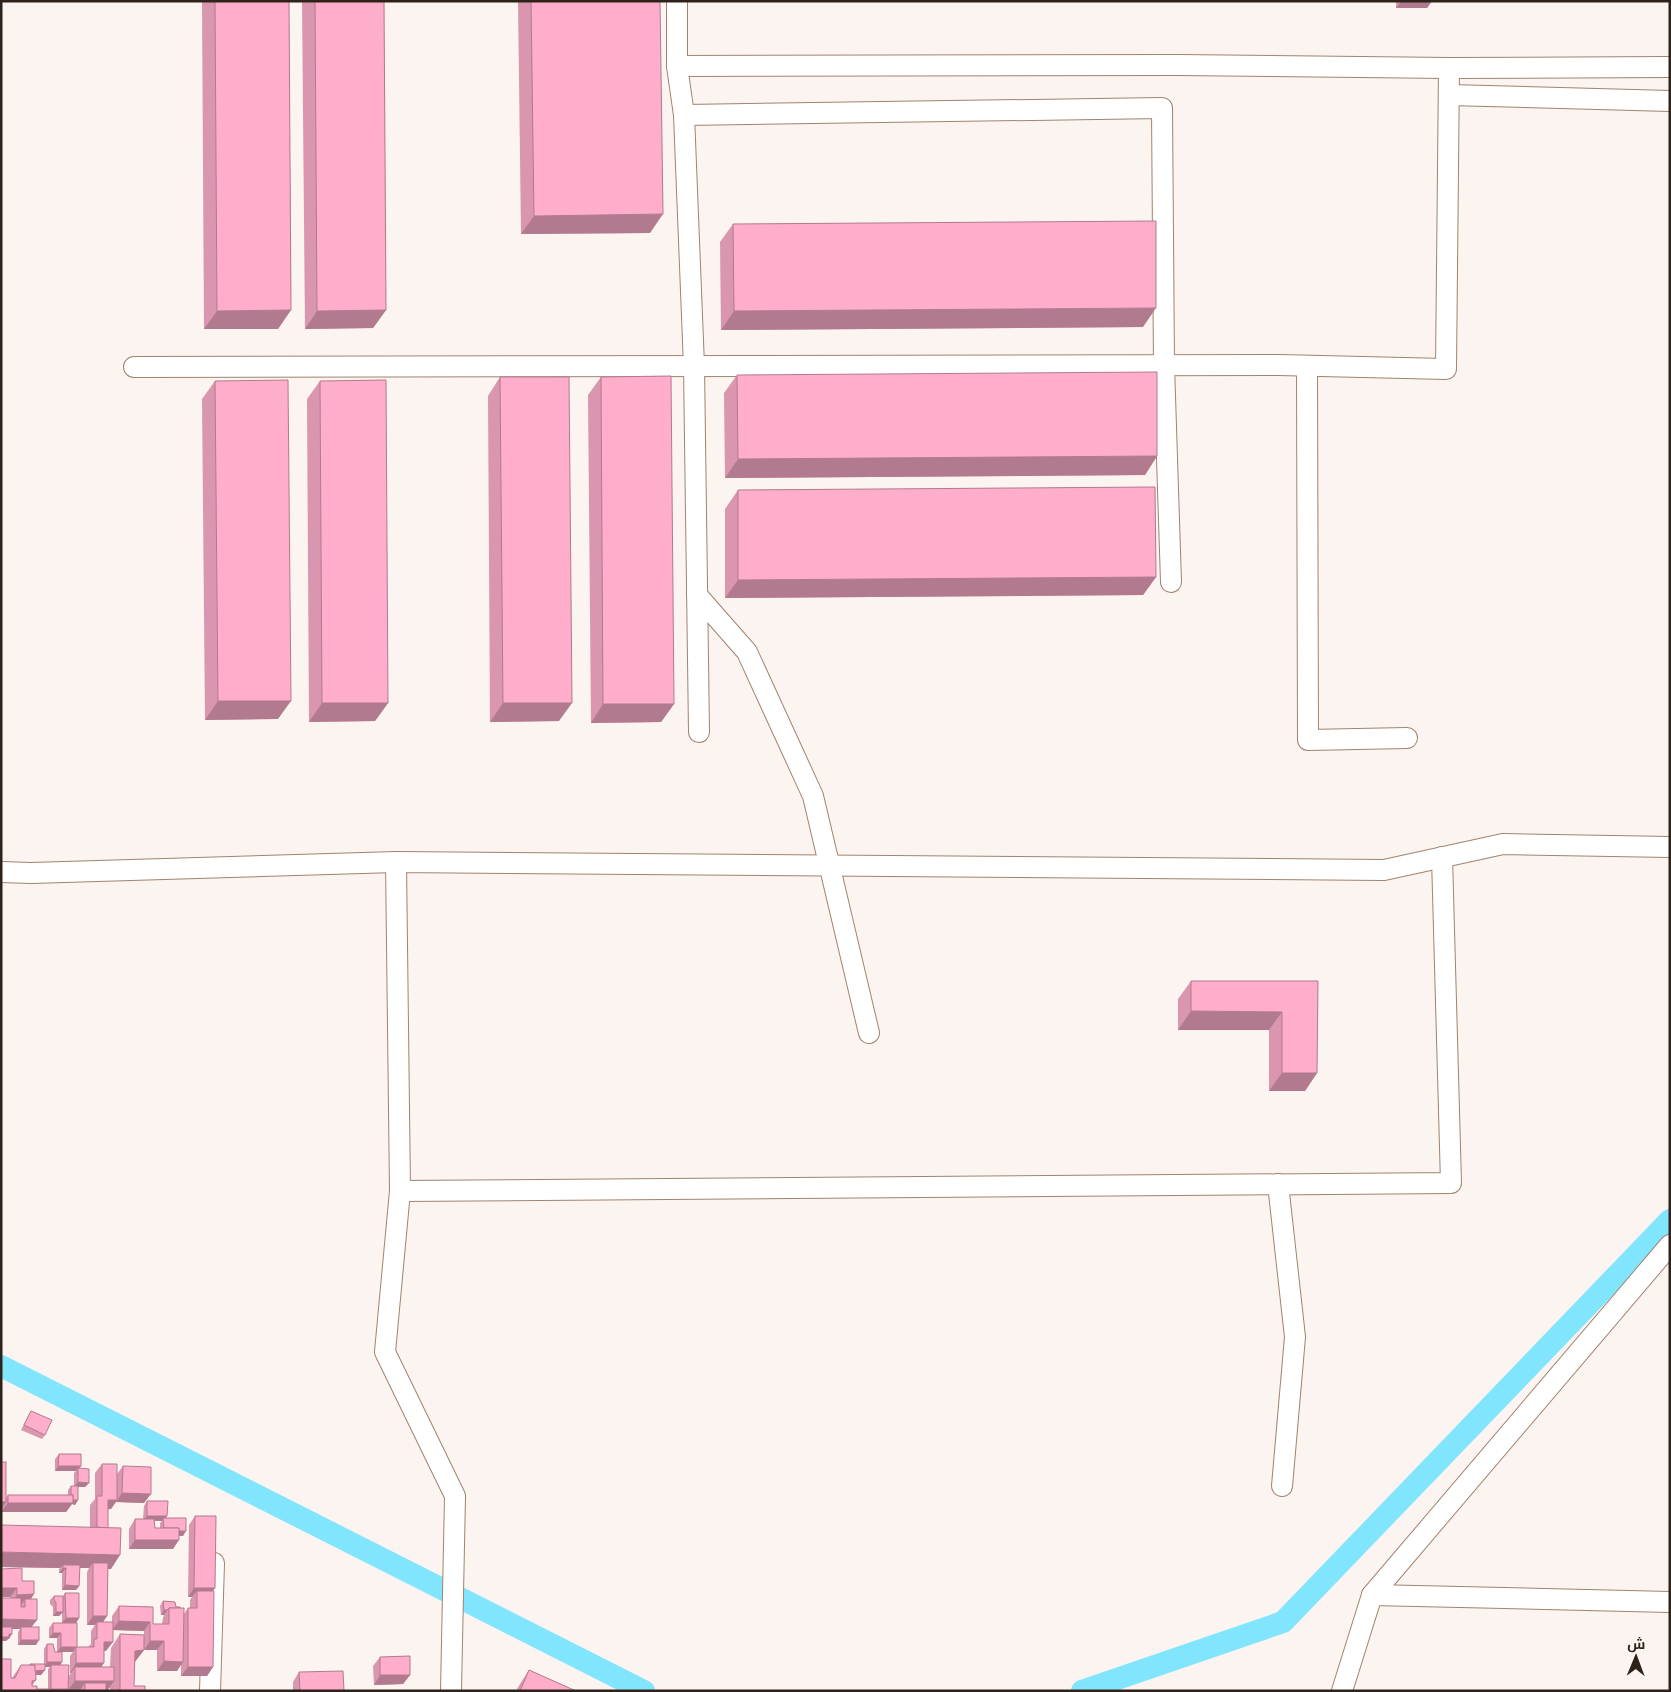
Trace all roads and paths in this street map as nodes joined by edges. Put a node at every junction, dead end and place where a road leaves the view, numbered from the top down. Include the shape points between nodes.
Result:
1 (677, 1) edge
2 (677, 66) junction
3 (1670, 67) edge
4 (1449, 68) junction
5 (1449, 95) junction
6 (1670, 100) edge
7 (684, 115) junction
8 (1164, 365) junction
9 (694, 366) junction
10 (1307, 366) junction
11 (134, 367) dead end
12 (1171, 582) dead end
13 (697, 594) junction
14 (699, 732) dead end
15 (1407, 738) dead end
16 (1670, 847) edge
17 (1442, 857) junction
18 (396, 862) junction
19 (829, 865) junction
20 (1, 872) edge
21 (869, 1033) dead end
22 (1278, 1184) junction
23 (400, 1192) junction
24 (1670, 1245) edge
25 (1282, 1486) dead end
26 (215, 1540) edge
27 (1372, 1595) junction
28 (1670, 1602) edge
29 (210, 1691) edge
30 (451, 1691) edge
31 (1342, 1691) edge

1 - 2 street
2 - 4 street
2 - 7 street
3 - 4 street
4 - 5 street
5 - 6 street
5 - 10 street via 1446,369
7 - 8 street via 1162,108
7 - 9 street
8 - 9 street
8 - 10 street
8 - 12 street
9 - 11 street
9 - 13 street
10 - 15 street via 1308,740
13 - 14 street
13 - 19 street via 747,652 812,796
16 - 17 street via 1503,844
17 - 19 street via 1384,870
17 - 22 street via 1451,1182
18 - 19 street
18 - 20 street
18 - 23 street
19 - 21 street
22 - 23 street
22 - 25 street via 1295,1337
23 - 30 street via 385,1352 455,1496
24 - 27 street
26 - 29 street
27 - 28 street
27 - 31 street

